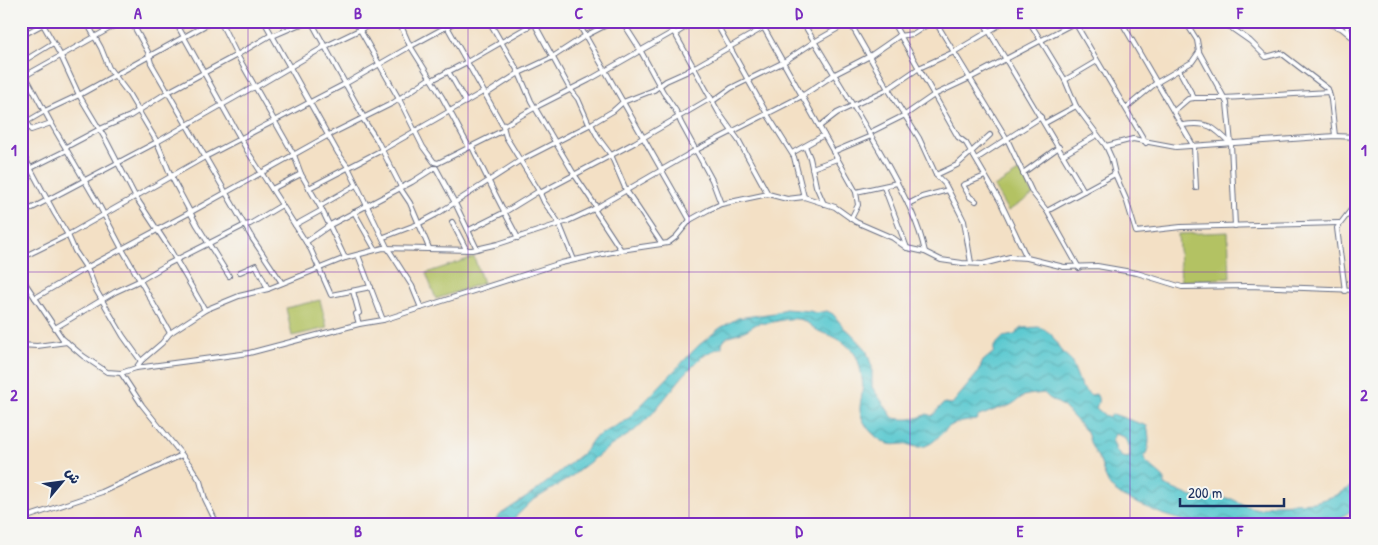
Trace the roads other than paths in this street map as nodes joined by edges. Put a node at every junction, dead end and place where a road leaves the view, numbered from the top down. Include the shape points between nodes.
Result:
1 (49, 21) edge
2 (86, 21) edge
3 (123, 21) edge
4 (131, 21) edge
5 (175, 21) edge
6 (213, 21) edge
7 (220, 21) edge
8 (264, 21) edge
9 (355, 21) edge
10 (378, 21) edge
11 (399, 21) edge
12 (444, 21) edge
13 (458, 21) edge
14 (489, 21) edge
15 (577, 21) edge
16 (614, 21) edge
17 (622, 21) edge
18 (668, 21) edge
19 (695, 21) edge
20 (715, 21) edge
21 (760, 21) edge
22 (775, 21) edge
23 (802, 21) edge
24 (892, 21) edge
25 (934, 21) edge
26 (983, 21) edge
27 (1006, 21) edge
28 (1029, 21) edge
29 (1121, 21) edge
30 (1185, 21) edge
31 (1226, 21) edge
32 (1318, 21) edge
33 (1345, 21) edge
34 (311, 22) edge
35 (535, 22) edge
36 (850, 22) edge
37 (1074, 22) edge
38 (42, 23) edge
39 (448, 28) junction
40 (764, 28) junction
41 (359, 30) junction
42 (988, 31) junction
43 (674, 33) junction
44 (271, 35) junction
45 (1350, 35) junction
46 (21, 36) edge
47 (585, 36) junction
48 (900, 36) junction
49 (94, 37) junction
50 (184, 38) junction
51 (1041, 40) junction
52 (1357, 41) edge
53 (501, 42) junction
54 (814, 42) junction
55 (53, 43) junction
56 (411, 46) junction
57 (324, 47) junction
58 (730, 48) junction
59 (640, 51) junction
60 (954, 52) junction
61 (1199, 52) junction
62 (237, 55) junction
63 (62, 56) junction
64 (553, 56) junction
65 (870, 56) junction
66 (149, 57) junction
67 (1004, 59) junction
68 (1097, 61) junction
69 (22, 62) edge
70 (467, 62) junction
71 (782, 63) junction
72 (380, 64) junction
73 (290, 67) junction
74 (694, 67) junction
75 (919, 68) junction
76 (1179, 70) junction
77 (448, 71) junction
78 (606, 71) junction
79 (204, 73) junction
80 (519, 73) junction
81 (835, 74) junction
82 (23, 76) edge
83 (114, 76) junction
84 (970, 78) junction
85 (431, 79) junction
86 (747, 79) junction
87 (1065, 80) junction
88 (1156, 83) junction
89 (345, 84) junction
90 (660, 84) junction
91 (256, 87) junction
92 (570, 89) junction
93 (888, 89) junction
94 (168, 92) junction
95 (1329, 92) junction
96 (484, 94) junction
97 (79, 95) junction
98 (934, 95) junction
99 (802, 96) junction
100 (1194, 98) junction
101 (1224, 98) junction
102 (399, 99) junction
103 (712, 100) junction
104 (310, 102) junction
105 (466, 102) junction
106 (623, 102) junction
107 (221, 106) junction
108 (853, 106) junction
109 (1076, 106) junction
110 (536, 107) junction
111 (1126, 108) junction
112 (44, 111) junction
113 (138, 111) junction
114 (450, 111) junction
115 (1174, 111) junction
116 (767, 114) junction
117 (905, 115) junction
118 (679, 117) junction
119 (1040, 117) junction
120 (363, 119) junction
121 (276, 121) junction
122 (26, 122) junction
123 (51, 123) junction
124 (1045, 123) junction
125 (590, 124) junction
126 (21, 125) edge
127 (187, 125) junction
128 (1183, 125) junction
129 (820, 126) junction
130 (503, 128) junction
131 (100, 129) junction
132 (415, 132) junction
133 (732, 132) junction
134 (329, 134) junction
135 (870, 134) junction
136 (824, 135) junction
137 (990, 135) dead end
138 (1097, 135) junction
139 (1335, 136) junction
140 (1357, 136) edge
141 (643, 137) junction
142 (241, 138) junction
143 (1006, 139) junction
144 (157, 142) junction
145 (556, 142) junction
146 (1146, 143) junction
147 (1231, 144) junction
148 (805, 146) junction
149 (1106, 146) junction
150 (470, 147) junction
151 (1194, 147) junction
152 (1059, 148) junction
153 (66, 149) junction
154 (21, 150) edge
155 (382, 150) junction
156 (696, 150) junction
157 (833, 152) junction
158 (971, 152) junction
159 (792, 153) junction
160 (294, 155) junction
161 (611, 155) junction
162 (1063, 155) junction
163 (205, 157) junction
164 (837, 159) junction
165 (976, 159) junction
166 (521, 160) junction
167 (118, 162) junction
168 (436, 165) junction
169 (348, 167) junction
170 (31, 168) junction
171 (812, 168) junction
172 (662, 170) junction
173 (1023, 172) junction
174 (21, 173) edge
175 (261, 173) junction
176 (301, 174) junction
177 (574, 174) junction
178 (1115, 174) junction
179 (936, 175) junction
180 (171, 176) junction
181 (985, 176) junction
182 (85, 181) junction
183 (489, 181) junction
184 (897, 183) junction
185 (356, 186) junction
186 (884, 187) junction
187 (309, 188) junction
188 (401, 188) junction
189 (1196, 188) dead end
190 (272, 189) junction
191 (626, 190) junction
192 (948, 190) junction
193 (1084, 191) junction
194 (226, 192) junction
195 (540, 192) junction
196 (856, 192) junction
197 (768, 194) junction
198 (135, 196) junction
199 (804, 197) junction
200 (48, 200) junction
201 (976, 201) dead end
202 (1357, 202) edge
203 (455, 203) junction
204 (721, 204) junction
205 (824, 204) junction
206 (908, 204) junction
207 (282, 205) junction
208 (367, 205) junction
209 (321, 208) junction
210 (595, 208) junction
211 (1046, 211) junction
212 (191, 212) junction
213 (354, 212) junction
214 (505, 212) junction
215 (21, 214) edge
216 (104, 214) junction
217 (851, 218) junction
218 (690, 220) junction
219 (452, 222) dead end
220 (559, 223) junction
221 (1339, 223) junction
222 (418, 224) junction
223 (245, 225) junction
224 (295, 225) junction
225 (330, 225) junction
226 (1235, 226) junction
227 (157, 230) junction
228 (469, 230) junction
229 (68, 235) junction
230 (384, 237) junction
231 (518, 238) junction
232 (306, 242) junction
233 (209, 243) junction
234 (662, 244) junction
235 (387, 247) junction
236 (429, 248) junction
237 (907, 248) junction
238 (122, 249) junction
239 (375, 249) junction
240 (466, 249) junction
241 (477, 249) junction
242 (621, 250) junction
243 (925, 252) junction
244 (358, 255) junction
245 (21, 258) edge
246 (345, 258) junction
247 (1027, 258) junction
248 (574, 260) junction
249 (175, 261) junction
250 (971, 263) junction
251 (86, 268) junction
252 (320, 268) junction
253 (1079, 268) junction
254 (240, 272) dead end
255 (229, 276) dead end
256 (21, 277) edge
257 (141, 280) junction
258 (282, 283) junction
259 (371, 287) junction
260 (268, 289) junction
261 (1357, 290) edge
262 (353, 291) junction
263 (1345, 291) junction
264 (35, 298) junction
265 (103, 300) junction
266 (421, 308) junction
267 (205, 310) junction
268 (383, 320) junction
269 (360, 324) junction
270 (55, 328) junction
271 (170, 333) junction
272 (67, 342) junction
273 (21, 345) edge
274 (141, 361) junction
275 (136, 368) junction
276 (121, 373) junction
277 (182, 455) junction
278 (21, 519) edge
279 (217, 524) edge

1 - 38 street
2 - 49 street
3 - 49 street
4 - 66 street
5 - 50 street
6 - 50 street
7 - 62 street
8 - 44 street
9 - 41 street
10 - 41 street
11 - 56 street
12 - 39 street
13 - 39 street
14 - 53 street
15 - 47 street
16 - 47 street
17 - 59 street
18 - 43 street
19 - 43 street
20 - 58 street
21 - 40 street
22 - 40 street
23 - 54 street
24 - 48 street
25 - 48 street via 913,34
25 - 60 street
26 - 42 street
27 - 42 street
28 - 51 street
29 - 88 street
30 - 61 street via 1197,40
31 - 95 street via 1266,57 1283,54
32 - 45 street via 1341,28
33 - 45 street
34 - 44 street
34 - 57 street
35 - 53 street
35 - 64 street
36 - 54 street
36 - 65 street
37 - 51 street
37 - 68 street
38 - 46 street
38 - 55 street
39 - 56 street
39 - 70 street
40 - 58 street
40 - 71 street
41 - 57 street
41 - 72 street
42 - 60 street
42 - 67 street
43 - 59 street
43 - 74 street
44 - 62 street
44 - 73 street
45 - 52 street
47 - 64 street
47 - 78 street
48 - 65 street
48 - 75 street
49 - 63 street
49 - 83 street
50 - 66 street
50 - 79 street
51 - 67 street
51 - 87 street
53 - 70 street
53 - 80 street
54 - 71 street
54 - 81 street
55 - 63 street
55 - 69 street
56 - 72 street
56 - 85 street
57 - 73 street
57 - 89 street
58 - 74 street
58 - 86 street
59 - 78 street
59 - 90 street
60 - 75 street
60 - 84 street
61 - 76 street via 1192,62
61 - 101 street
62 - 79 street
62 - 91 street
63 - 82 street
63 - 97 street
64 - 80 street
64 - 92 street
65 - 81 street
65 - 93 street
66 - 83 street
66 - 94 street
67 - 84 street
67 - 119 street
68 - 87 street
68 - 111 street
69 - 82 street
70 - 77 street
70 - 96 street
71 - 86 street
71 - 99 street
72 - 89 street
72 - 102 street
73 - 91 street
73 - 104 street
74 - 90 street
74 - 103 street
75 - 93 street
75 - 98 street
76 - 88 street
76 - 100 street
77 - 85 street
77 - 105 street
78 - 92 street
78 - 106 street
79 - 94 street
79 - 107 street
80 - 96 street
80 - 110 street
81 - 99 street
81 - 108 street
82 - 112 street
83 - 97 street
83 - 113 street
84 - 98 street
84 - 143 street
85 - 102 street
85 - 114 street
86 - 103 street
86 - 116 street
87 - 109 street
88 - 111 street
88 - 115 street
89 - 104 street
89 - 120 street
90 - 106 street via 654,90
90 - 118 street
91 - 107 street
91 - 121 street
92 - 110 street
92 - 125 street
93 - 108 street
93 - 117 street
94 - 113 street
94 - 127 street
95 - 101 street
95 - 139 street
96 - 105 street
96 - 130 street
97 - 112 street
97 - 131 street
98 - 117 street
98 - 158 street via 958,137
99 - 116 street
99 - 129 street
100 - 101 street
100 - 115 street
101 - 147 street
102 - 120 street
102 - 132 street
103 - 118 street
103 - 133 street
104 - 121 street
104 - 134 street
105 - 114 street
106 - 125 street
106 - 141 street
107 - 127 street
107 - 142 street
108 - 129 street
108 - 135 street
109 - 124 street
109 - 138 street
110 - 130 street
110 - 145 street
111 - 146 street
112 - 122 street
112 - 123 street
113 - 131 street
113 - 144 street
114 - 132 street
114 - 150 street
115 - 128 street
116 - 133 street
116 - 159 street
117 - 135 street
117 - 179 street
118 - 141 street
118 - 156 street
119 - 124 street
119 - 143 street
120 - 134 street
120 - 155 street
121 - 142 street
121 - 160 street
122 - 123 street via 31,130
122 - 126 street
123 - 153 street
124 - 152 street
125 - 145 street
125 - 161 street
127 - 144 street
127 - 163 street
128 - 147 street via 1206,124
128 - 151 street
129 - 136 street
130 - 150 street
130 - 166 street
131 - 153 street
131 - 167 street
132 - 155 street
132 - 168 street
133 - 156 street
133 - 197 street
134 - 160 street
134 - 169 street
135 - 157 street
135 - 184 street
136 - 148 street
136 - 157 street
137 - 158 street
138 - 149 street
138 - 162 street
139 - 140 street
139 - 147 street
141 - 161 street
141 - 172 street
142 - 163 street
142 - 175 street
143 - 165 street
143 - 173 street
144 - 167 street
144 - 180 street
145 - 166 street
145 - 177 street
146 - 149 street via 1127,140
146 - 151 street
147 - 151 street
147 - 226 street
148 - 159 street
148 - 171 street
149 - 178 street
150 - 168 street
150 - 183 street
151 - 189 street
152 - 162 street
152 - 173 street
153 - 170 street
153 - 182 street
154 - 170 street
155 - 169 street
155 - 188 street
156 - 172 street
156 - 204 street
157 - 164 street
158 - 165 street
158 - 179 street
159 - 199 street
160 - 175 street
160 - 176 street
161 - 177 street
161 - 191 street
162 - 193 street
163 - 180 street
163 - 194 street
164 - 171 street
164 - 196 street
165 - 181 street
166 - 183 street
166 - 195 street
167 - 182 street
167 - 198 street
168 - 188 street
168 - 203 street
169 - 185 street
169 - 187 street
170 - 174 street
170 - 200 street
171 - 205 street
172 - 191 street
172 - 218 street
173 - 211 street
175 - 190 street
175 - 194 street
176 - 187 street
176 - 190 street
177 - 195 street
177 - 210 street
178 - 193 street
178 - 226 street via 1136,232
179 - 192 street
180 - 198 street
180 - 212 street
181 - 201 street via 963,185
181 - 247 street
182 - 200 street
182 - 216 street
183 - 203 street
183 - 214 street
184 - 186 street
184 - 206 street
185 - 208 street
185 - 209 street
186 - 196 street
186 - 237 street
187 - 209 street
188 - 208 street
188 - 222 street
190 - 207 street
191 - 210 street
191 - 234 street
192 - 206 street
192 - 250 street via 964,221
193 - 211 street
194 - 212 street
194 - 223 street
195 - 214 street
195 - 220 street
196 - 217 street via 858,205
197 - 199 street via 787,199
197 - 204 street
198 - 216 street
198 - 227 street
199 - 205 street
200 - 215 street
200 - 229 street
202 - 221 street
203 - 222 street
203 - 228 street
204 - 218 street
205 - 217 street
206 - 243 street via 919,227
207 - 223 street
207 - 224 street
208 - 213 street
208 - 230 street
209 - 224 street
209 - 225 street
210 - 220 street
210 - 242 street
211 - 253 street
212 - 227 street
212 - 233 street
213 - 225 street
213 - 239 street
214 - 228 street
214 - 231 street
216 - 229 street
216 - 238 street
217 - 237 street
218 - 234 street via 671,241
219 - 240 street
220 - 231 street
220 - 248 street
221 - 226 street
221 - 263 street
222 - 230 street
222 - 236 street
223 - 233 street
223 - 258 street
224 - 232 street
225 - 232 street
225 - 246 street
227 - 238 street
227 - 249 street
228 - 241 street
229 - 245 street
229 - 251 street
230 - 235 street
231 - 241 street
232 - 252 street
233 - 249 street
233 - 255 street
234 - 242 street
235 - 236 street
235 - 239 street
235 - 266 street via 412,286
236 - 240 street
237 - 243 street
238 - 251 street
238 - 257 street
239 - 244 street
240 - 241 street
242 - 248 street
243 - 250 street via 941,260
244 - 246 street
244 - 259 street
246 - 252 street
247 - 250 street
247 - 253 street
248 - 266 street
249 - 257 street
249 - 267 street
251 - 264 street
251 - 265 street
252 - 258 street
252 - 262 street via 330,294
253 - 263 street via 1097,266 1137,273 1182,287 1263,286
254 - 260 street via 256,265
256 - 264 street
257 - 265 street
257 - 271 street
258 - 260 street
259 - 262 street
259 - 268 street
260 - 267 street via 239,296
261 - 263 street
262 - 269 street
264 - 270 street
265 - 270 street
265 - 274 street
266 - 268 street
267 - 271 street
268 - 269 street
269 - 275 street via 254,352
270 - 272 street
271 - 274 street
272 - 273 street
272 - 276 street via 107,372
274 - 275 street
275 - 276 street
276 - 277 street via 142,406
277 - 278 street via 102,492
277 - 279 street via 200,481

